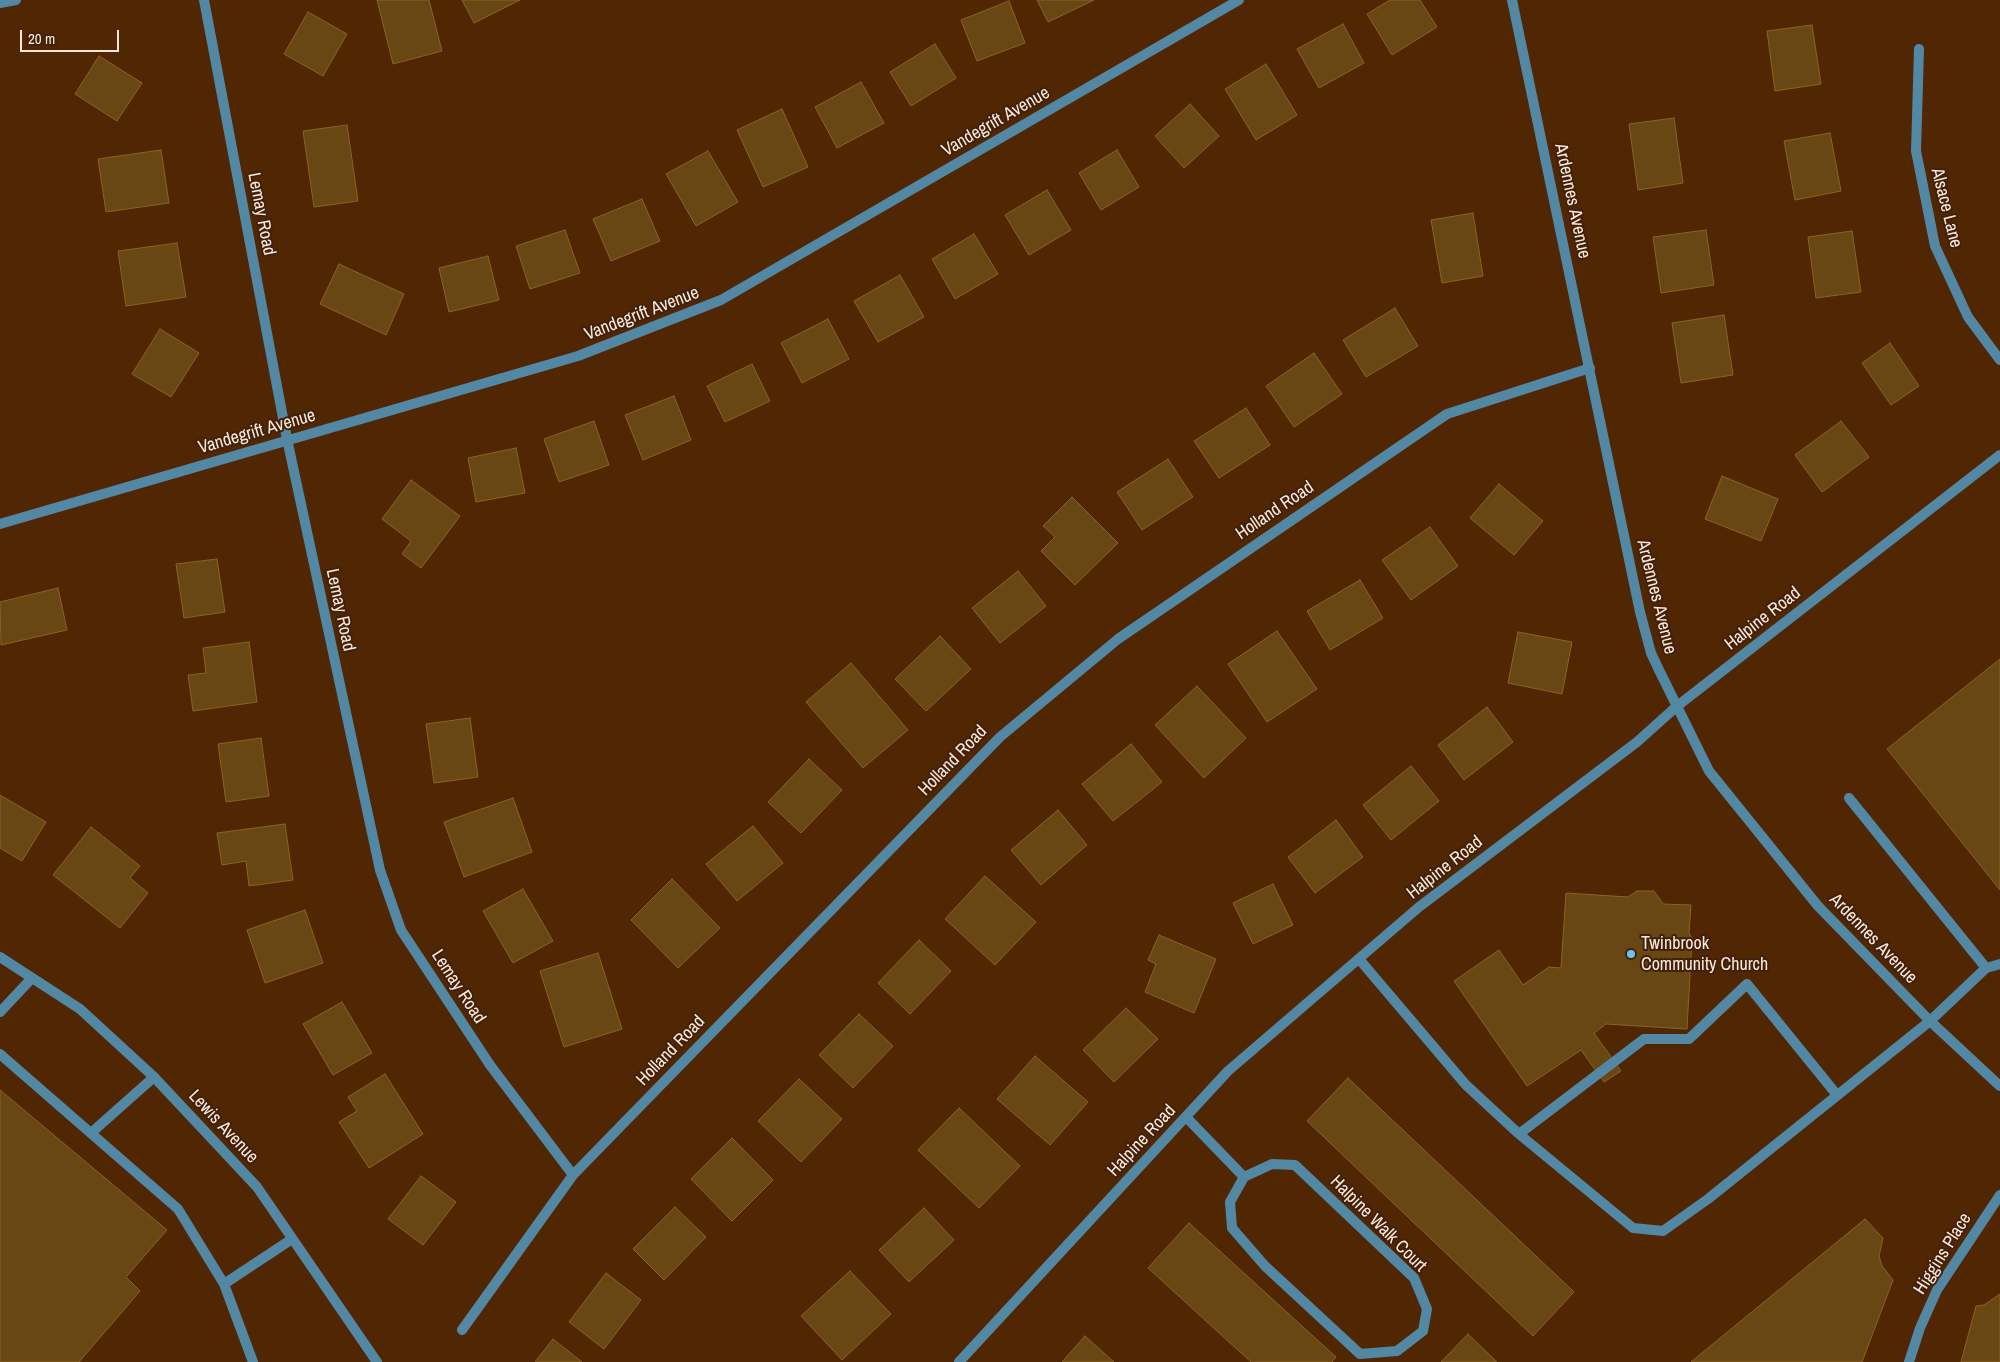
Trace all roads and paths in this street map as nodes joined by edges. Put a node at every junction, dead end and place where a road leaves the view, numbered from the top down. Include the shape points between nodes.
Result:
1 (16, 0) edge
2 (204, 0) edge
3 (1239, 0) edge
4 (1512, 0) edge
5 (0, 3) edge
6 (1919, 49) dead end
7 (2000, 360) edge
8 (1590, 368) junction
9 (287, 439) junction
10 (2000, 455) edge
11 (0, 524) edge
12 (1676, 707) junction
13 (1849, 798) dead end
14 (0, 957) edge
15 (1359, 959) junction
16 (2000, 964) edge
17 (1986, 968) junction
18 (32, 978) junction
19 (0, 1012) edge
20 (1930, 1021) junction
21 (0, 1054) edge
22 (154, 1077) junction
23 (2000, 1086) edge
24 (1837, 1096) junction
25 (1186, 1117) junction
26 (91, 1133) junction
27 (1519, 1134) junction
28 (573, 1175) junction
29 (1244, 1177) junction
30 (2000, 1195) edge
31 (292, 1239) junction
32 (224, 1284) junction
33 (462, 1330) dead end
34 (253, 1362) edge
35 (377, 1362) edge
36 (959, 1362) edge
37 (1909, 1362) edge

1 - 5 street
2 - 9 street, Lemay Road
3 - 9 street, Vandegrift Avenue via 721,300 578,356
4 - 8 street, Ardennes Avenue
6 - 7 street, Alsace Lane via 1916,151 1935,246 1968,317
8 - 12 street, Ardennes Avenue via 1640,612 1651,653
8 - 28 street, Holland Road via 1447,414 1118,639 1000,736
9 - 11 street, Vandegrift Avenue
9 - 28 street, Lemay Road via 380,870 401,930 490,1065
10 - 12 street, Halpine Road
12 - 15 street, Halpine Road via 1637,742 1419,907
12 - 20 street, Ardennes Avenue via 1709,771 1818,906
13 - 17 street
14 - 18 street, Lewis Avenue
15 - 25 street, Halpine Road via 1228,1072
15 - 27 street via 1466,1084
16 - 17 street
17 - 20 street
18 - 19 street
18 - 22 street, Lewis Avenue via 80,1009
20 - 23 street, Ardennes Avenue
20 - 24 street
21 - 26 street
22 - 26 street
22 - 31 street, Lewis Avenue via 257,1187
24 - 27 street via 1663,1231 1633,1228
24 - 27 street via 1747,984 1689,1039 1644,1038
25 - 29 street
25 - 36 street, Halpine Road
26 - 32 street via 178,1209
28 - 33 street, Holland Road
29 - 29 street, Halpine Walk Court via 1230,1202 1232,1228 1265,1266 1360,1354 1397,1351 1423,1331 1427,1309 1414,1278 1295,1165 1272,1164
30 - 37 street, Higgins Place via 1937,1290
31 - 32 street
31 - 35 street, Lewis Avenue
32 - 34 street

